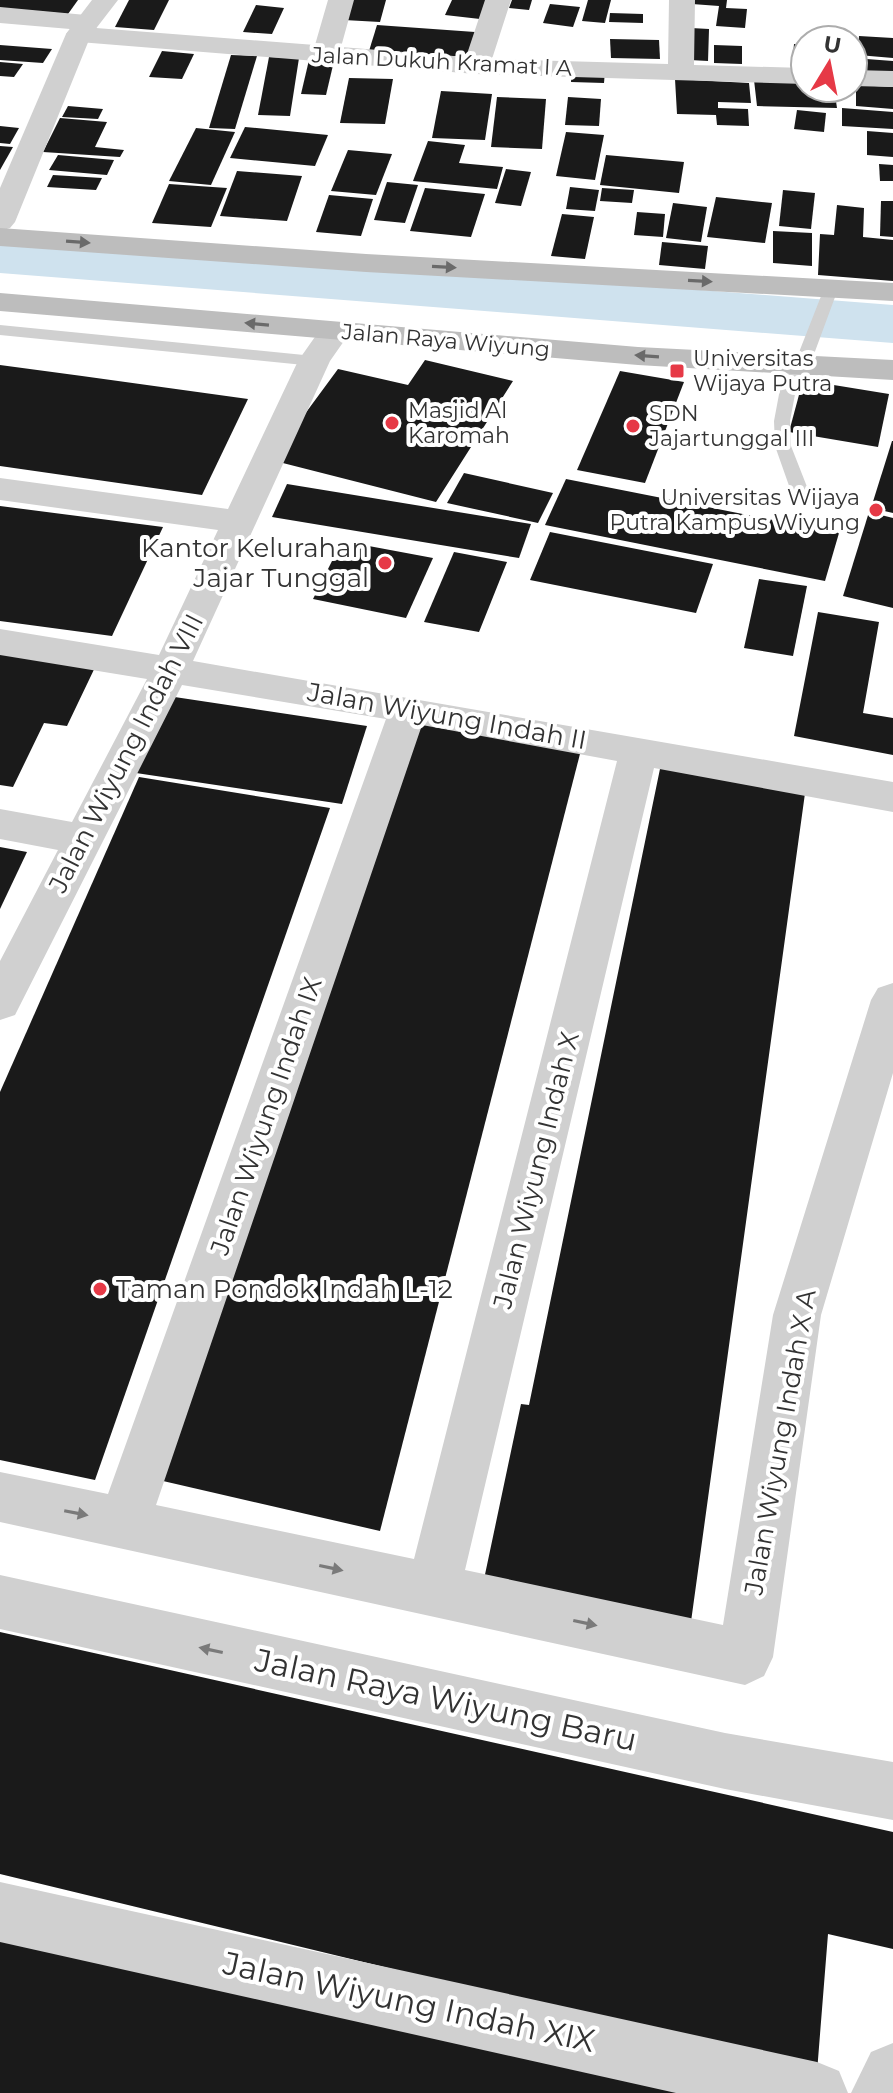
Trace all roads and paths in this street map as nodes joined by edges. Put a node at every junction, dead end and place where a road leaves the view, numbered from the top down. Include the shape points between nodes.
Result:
1 (105, 0) edge
2 (341, 0) edge
3 (498, 0) edge
4 (682, 0) edge
5 (0, 15) edge
6 (83, 28) junction
7 (326, 54) junction
8 (476, 66) junction
9 (681, 71) junction
10 (789, 75) edge
11 (869, 78) edge
12 (893, 79) edge
13 (0, 222) edge
14 (0, 237) edge
15 (893, 292) edge
16 (350, 297) junction
17 (0, 302) edge
18 (825, 302) junction
19 (0, 330) edge
20 (805, 358) junction
21 (314, 361) junction
22 (893, 370) edge
23 (0, 489) edge
24 (802, 497) dead end
25 (241, 522) junction
26 (0, 642) edge
27 (171, 669) junction
28 (408, 709) junction
29 (639, 750) junction
30 (893, 797) edge
31 (0, 824) edge
32 (81, 839) junction
33 (893, 1000) edge
34 (0, 1003) edge
35 (0, 1497) edge
36 (124, 1522) junction
37 (433, 1590) junction
38 (0, 1602) edge
39 (893, 1791) edge
40 (0, 1912) edge
41 (893, 2074) edge
42 (817, 2093) edge
43 (882, 2093) edge

1 - 6 street
2 - 7 street
3 - 8 street
4 - 9 street
5 - 6 street, Jalan Dukuh Kramat I A
6 - 7 street, Jalan Dukuh Kramat I A
6 - 13 street
7 - 8 street, Jalan Dukuh Kramat I A
8 - 9 street, Jalan Dukuh Kramat I A
9 - 10 street, Jalan Dukuh Kramat I A
11 - 12 street
14 -> 16 main road, Jalan Raya Wiyung
15 - 18 main road, Jalan Raya Wiyung
16 -> 17 main road, Jalan Raya Wiyung
16 -> 18 main road, Jalan Raya Wiyung
20 -> 16 main road, Jalan Raya Wiyung
16 - 21 street, Jalan Wiyung Indah VIII
18 - 20 lane
19 - 21 lane
20 - 22 main road, Jalan Raya Wiyung
20 - 24 lane via 788,389 782,421 783,446
21 - 25 street, Jalan Wiyung Indah VIII
23 - 25 street
25 - 27 street, Jalan Wiyung Indah VIII
26 - 27 street, Jalan Wiyung Indah II
27 - 28 street, Jalan Wiyung Indah II
27 - 32 street, Jalan Wiyung Indah VIII
28 - 29 street, Jalan Wiyung Indah II
28 - 36 street, Jalan Wiyung Indah IX
29 - 30 street, Jalan Wiyung Indah II
29 - 37 street, Jalan Wiyung Indah X
31 - 32 street
32 - 34 street, Jalan Wiyung Indah VIII
37 -> 33 street, Jalan Wiyung Indah X A via 745,1657 797,1315
35 -> 36 street
36 -> 37 street
39 -> 38 street, Jalan Raya Wiyung Baru via 725,1761
40 - 42 street, Jalan Wiyung Indah XIX
41 - 43 street

